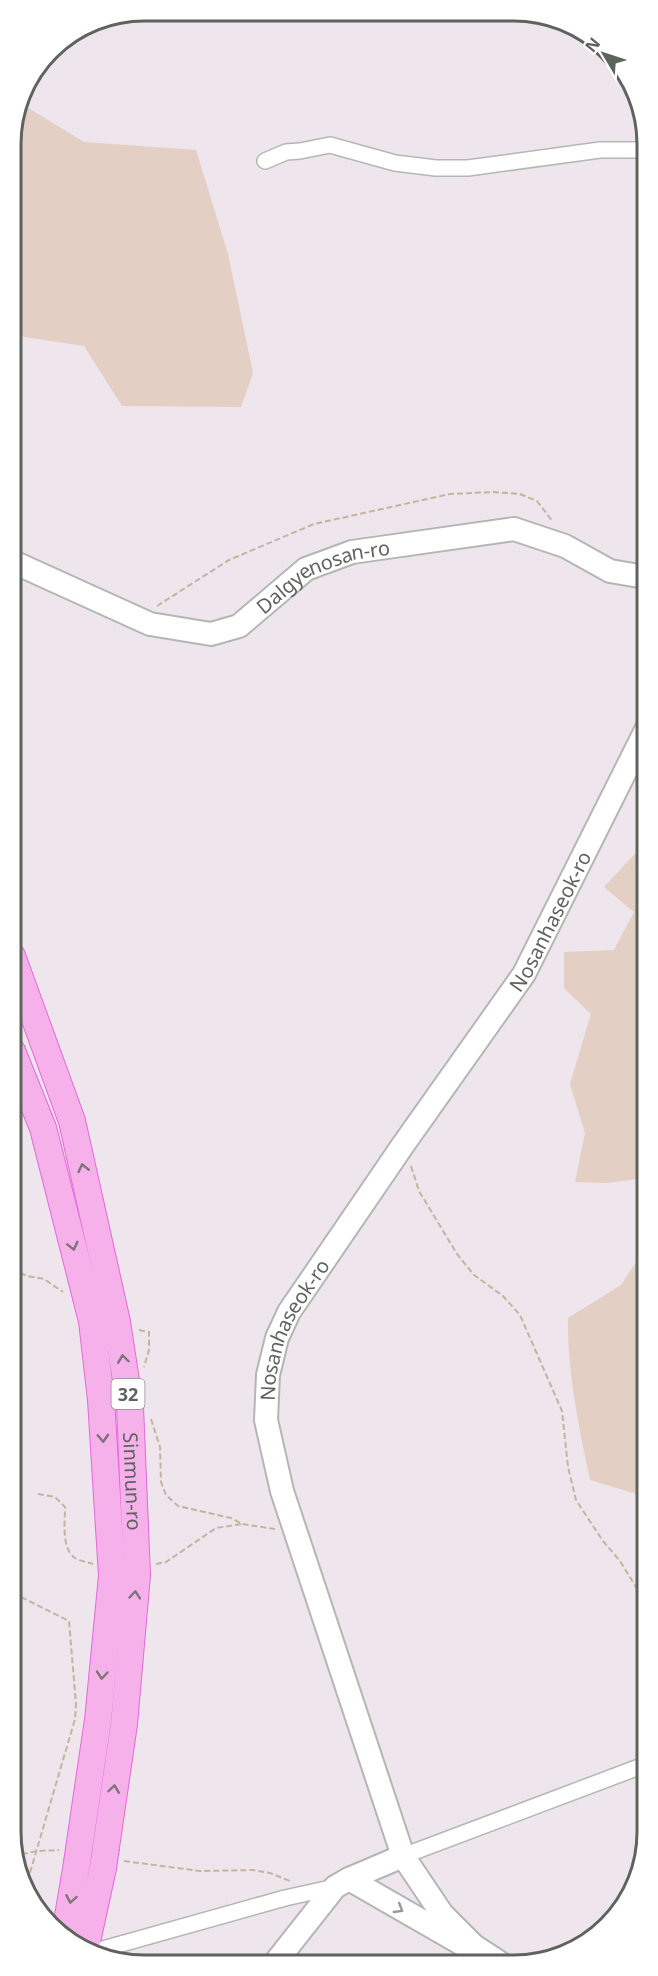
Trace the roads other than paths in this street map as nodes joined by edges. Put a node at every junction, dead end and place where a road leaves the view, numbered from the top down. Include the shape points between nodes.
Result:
1 (637, 150) edge
2 (265, 161) dead end
3 (21, 566) edge
4 (637, 576) edge
5 (637, 748) edge
6 (21, 981) edge
7 (21, 1073) edge
8 (637, 1768) edge
9 (404, 1856) junction
10 (342, 1883) junction
11 (84, 1938) edge
12 (85, 1939) edge
13 (88, 1941) edge
14 (282, 1955) edge
15 (482, 1955) edge
16 (487, 1955) edge

1 - 2 street via 600,150 468,168 436,168 395,163 330,145 286,152
3 - 4 street, Dalgyenosan-ro via 150,624 211,633 239,626 306,569 352,552 514,528 565,546 610,571
5 - 9 street, Nosanhaseok-ro via 524,974 289,1312 277,1338 268,1376 266,1420 282,1491
12 -> 6 main road, Sinmun-ro / 32 via 111,1859 137,1575 130,1407 117,1322 72,1121
7 -> 11 main road, Sinmun-ro / 32 via 43,1128 93,1321 101,1400 112,1576 98,1720 73,1852
8 - 9 street
9 - 10 street
9 - 16 street, Nosanhaseok-ro via 442,1914
10 - 13 street
10 - 14 street
10 -> 15 street

